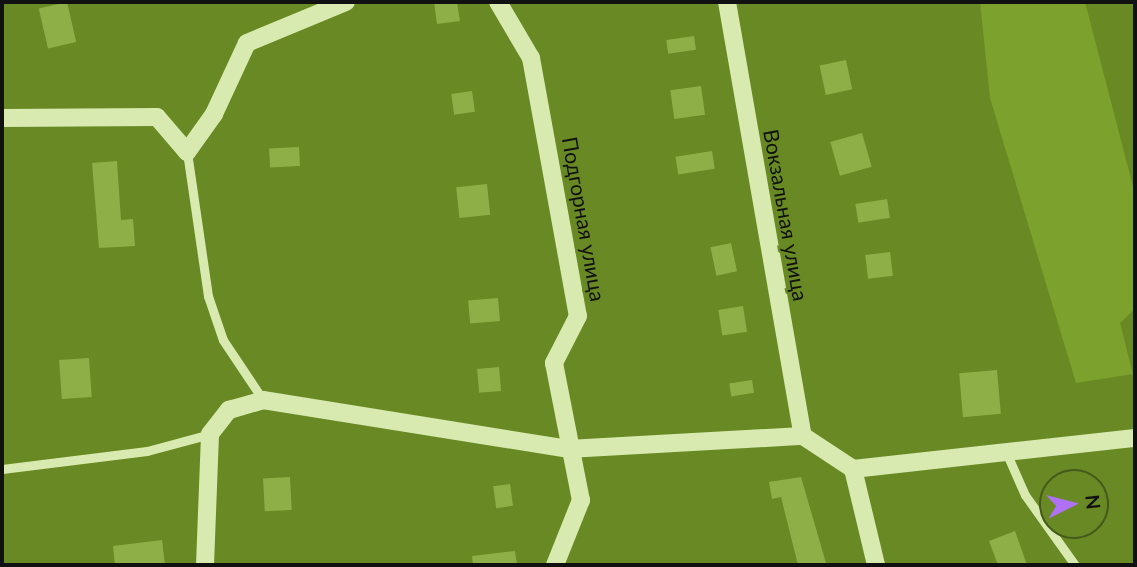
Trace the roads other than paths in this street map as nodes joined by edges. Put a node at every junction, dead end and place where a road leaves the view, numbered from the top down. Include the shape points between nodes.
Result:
1 (346, 2) edge
2 (498, 2) edge
3 (727, 2) edge
4 (2, 118) edge
5 (187, 152) junction
6 (263, 400) junction
7 (210, 434) junction
8 (803, 436) junction
9 (1135, 438) edge
10 (568, 449) junction
11 (1006, 452) junction
12 (2, 469) edge
13 (853, 469) junction
14 (205, 565) edge
15 (555, 565) edge
16 (876, 565) edge
17 (1075, 565) edge

1 - 5 street via 247,43 214,114
2 - 10 street, Подгорная улица via 531,58 578,316 554,363
3 - 8 street, Вокзальная улица
4 - 5 street via 157,117
5 - 6 lane via 208,296 223,340
6 - 7 street via 229,410
6 - 10 street
7 - 12 lane via 147,451
7 - 14 street
8 - 10 street
8 - 13 street
9 - 11 street
10 - 15 street, Подгорная улица via 581,500
11 - 13 street
11 - 17 lane via 1025,495
13 - 16 street

